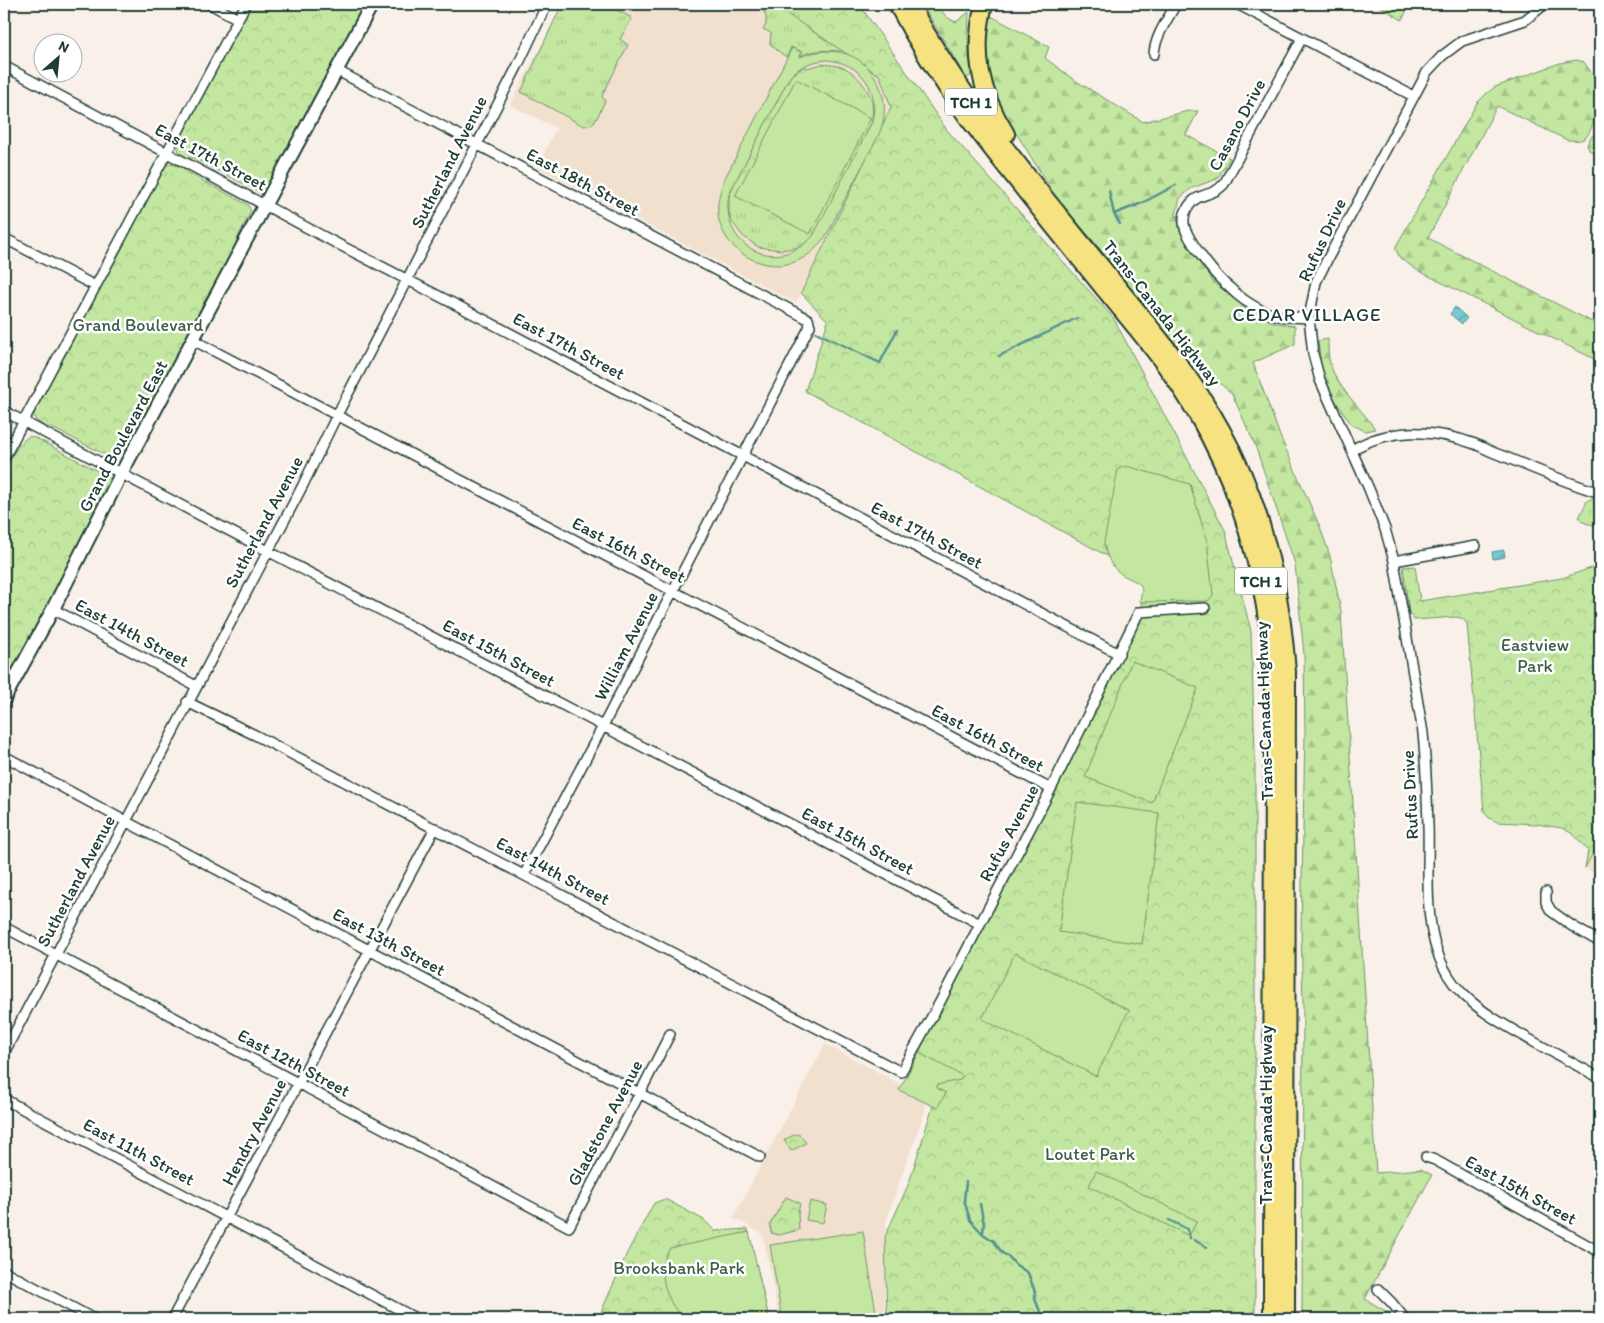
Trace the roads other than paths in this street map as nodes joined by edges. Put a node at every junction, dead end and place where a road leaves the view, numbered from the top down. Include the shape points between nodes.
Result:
1 (210, 4) edge
2 (246, 4) edge
3 (372, 4) edge
4 (888, 4) edge
5 (897, 4) edge
6 (910, 4) edge
7 (984, 4) edge
8 (1176, 4) edge
9 (1237, 4) edge
10 (1545, 4) edge
11 (543, 6) edge
12 (238, 19) junction
13 (1302, 38) junction
14 (1154, 54) dead end
15 (4, 66) edge
16 (336, 70) junction
17 (948, 91) junction
18 (1413, 96) junction
19 (477, 144) junction
20 (167, 152) junction
21 (1043, 194) junction
22 (265, 204) junction
23 (4, 238) edge
24 (407, 280) junction
25 (94, 286) junction
26 (1309, 318) junction
27 (810, 326) joint
28 (193, 340) junction
29 (4, 411) edge
30 (337, 415) junction
31 (23, 421) junction
32 (1352, 450) junction
33 (743, 457) junction
34 (4, 458) edge
35 (121, 474) junction
36 (1600, 493) edge
37 (1476, 546) dead end
38 (267, 552) junction
39 (1394, 561) junction
40 (673, 590) junction
41 (1204, 608) dead end
42 (53, 610) junction
43 (1119, 654) junction
44 (196, 686) junction
45 (4, 699) edge
46 (188, 702) junction
47 (603, 726) junction
48 (4, 756) edge
49 (1051, 789) junction
50 (125, 821) junction
51 (435, 828) junction
52 (524, 875) junction
53 (1546, 892) dead end
54 (980, 924) junction
55 (4, 927) edge
56 (1600, 942) edge
57 (370, 950) junction
58 (56, 954) junction
59 (670, 1034) dead end
60 (4, 1053) edge
61 (901, 1072) joint
62 (1600, 1077) edge
63 (298, 1084) junction
64 (640, 1093) junction
65 (4, 1100) edge
66 (760, 1157) dead end
67 (1426, 1157) dead end
68 (227, 1218) junction
69 (569, 1227) joint
70 (1600, 1252) edge
71 (4, 1271) edge
72 (1378, 1289) dead end
73 (94, 1319) edge
74 (172, 1319) edge
75 (417, 1319) edge
76 (1272, 1319) edge
77 (1286, 1319) edge
78 (1405, 1319) edge

1 - 12 street
2 - 12 street
3 - 16 main road, Grand Boulevard East
4 - 17 highway
5 - 17 highway, Trans-Canada Highway / TCH 1
6 - 21 highway, Trans-Canada Highway / TCH 1 via 958,84
7 - 21 highway via 978,52 984,90 995,115
8 - 14 street via 1158,36
9 - 13 street
10 - 18 street, Rufus Drive via 1525,20 1462,41 1427,72
11 - 19 street, Sutherland Avenue via 517,67
12 - 20 street
13 - 18 street
13 - 26 street, Casano Drive via 1224,184 1192,202 1186,210 1184,224 1194,245 1213,271 1247,302 1274,316
15 - 20 street, East 17th Street
16 - 19 street, East 18th Street
16 - 22 main road, Grand Boulevard East
17 - 76 highway, Trans-Canada Highway / TCH 1 via 1181,388 1223,465 1252,544 1266,608 1273,672
18 - 26 street, Rufus Drive via 1316,282
19 - 24 street, Sutherland Avenue
19 - 27 street, East 18th Street via 808,319
20 - 22 street, East 17th Street
20 - 25 street
21 - 77 highway, Trans-Canada Highway / TCH 1 via 1152,329 1207,405 1248,487 1274,573 1284,639 1287,697
22 - 24 street, East 17th Street
22 - 28 main road, Grand Boulevard East
23 - 25 street
24 - 30 street, Sutherland Avenue
24 - 33 street, East 17th Street
25 - 31 street
26 - 32 street, Rufus Drive via 1320,380
27 - 33 street, William Avenue
28 - 30 street, East 16th Street
28 - 35 main road, Grand Boulevard East
29 - 31 street, East 15th Street
30 - 38 street, Sutherland Avenue
30 - 40 street, East 16th Street
31 - 34 street
31 - 35 street, East 15th Street
32 - 36 street via 1377,438 1406,432 1449,436
32 - 39 street, Rufus Drive via 1385,529
33 - 40 street, William Avenue
33 - 43 street, East 17th Street
35 - 38 street, East 15th Street
35 - 42 main road, Grand Boulevard East
37 - 39 street
38 - 44 street, Sutherland Avenue
38 - 47 street, East 15th Street
39 - 62 street, Rufus Drive via 1426,761 1429,918 1440,956 1452,982 1483,1011
40 - 47 street, William Avenue
40 - 49 street, East 16th Street
41 - 43 street, Rufus Avenue via 1139,612
42 - 44 street, East 14th Street
42 - 45 main road, Grand Boulevard East
43 - 49 street, Rufus Avenue
44 - 46 street, Sutherland Avenue
46 - 50 street, Sutherland Avenue
46 - 51 street, East 14th Street
47 - 52 street, William Avenue
47 - 54 street, East 15th Street
48 - 50 street, East 13th Street
49 - 54 street, Rufus Avenue
50 - 57 street, East 13th Street
50 - 58 street, Sutherland Avenue
51 - 52 street, East 14th Street
51 - 57 street, Hendry Avenue
52 - 61 street, East 14th Street
53 - 56 street via 1546,902 1551,910
54 - 61 street, Rufus Avenue
55 - 58 street, East 12th Street
57 - 63 street, Hendry Avenue
57 - 64 street, East 13th Street
58 - 60 street, Sutherland Avenue
58 - 63 street, East 12th Street
59 - 64 street, Gladstone Avenue
63 - 68 street, Hendry Avenue
63 - 69 street, East 12th Street
64 - 66 street, East 13th Street
64 - 69 street, Gladstone Avenue
65 - 68 street, East 11th Street
67 - 70 street, East 15th Street
68 - 74 street, Hendry Avenue
68 - 75 street, East 11th Street
71 - 73 street
72 - 78 street

